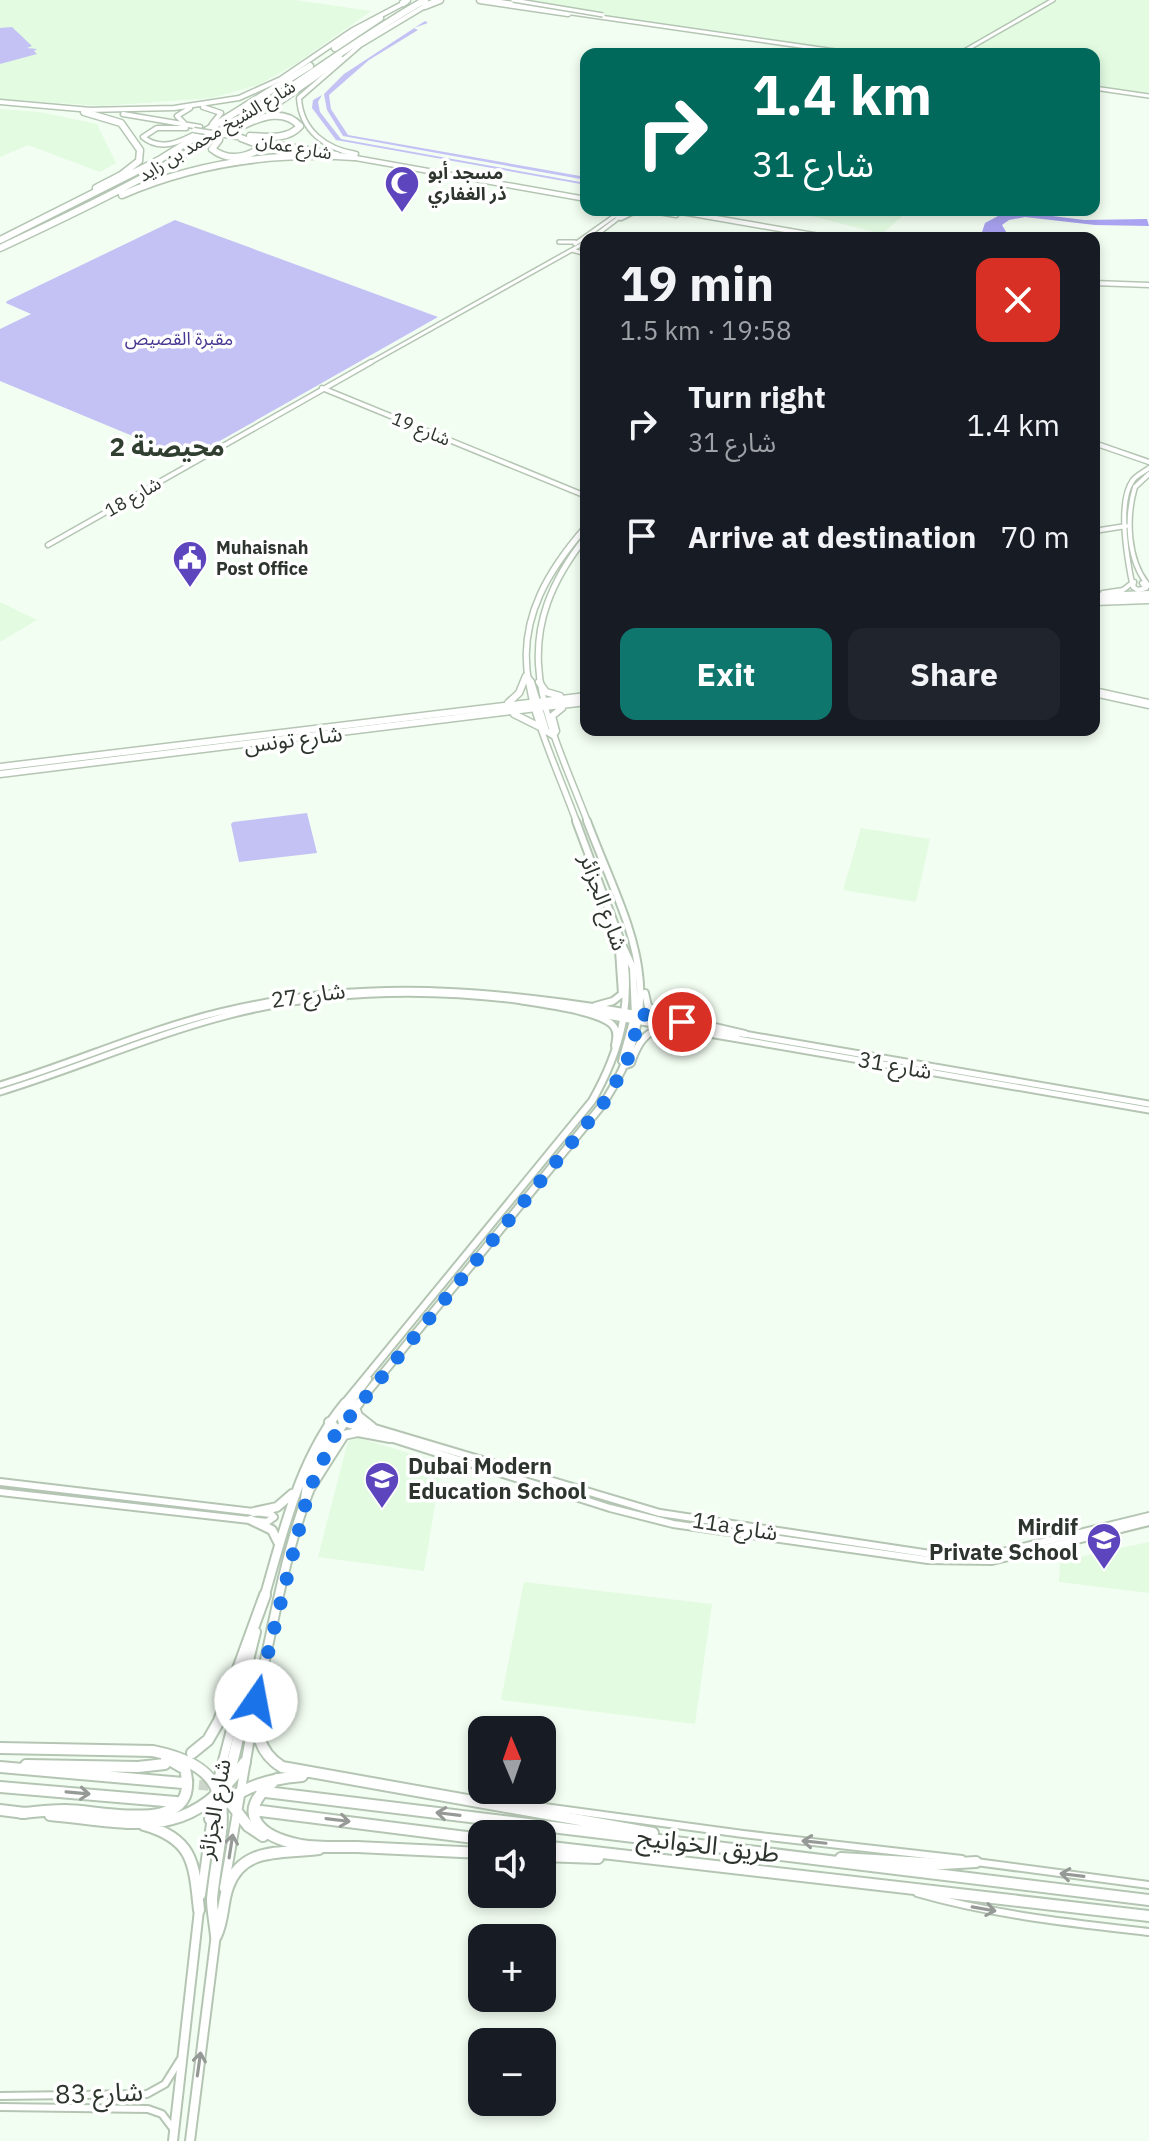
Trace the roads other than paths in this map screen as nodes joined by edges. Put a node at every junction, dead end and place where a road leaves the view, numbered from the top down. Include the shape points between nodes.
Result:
1 (408, 0) edge
2 (438, 0) edge
3 (480, 0) edge
4 (493, 0) edge
5 (514, 0) edge
6 (1050, 0) edge
7 (500, 1) edge
8 (425, 3) edge
9 (568, 13) junction
10 (360, 45) junction
11 (814, 48) edge
12 (829, 48) edge
13 (966, 48) edge
14 (340, 59) junction
15 (279, 81) junction
16 (1100, 88) edge
17 (1149, 96) edge
18 (0, 104) edge
19 (265, 105) junction
20 (86, 111) junction
21 (212, 124) junction
22 (244, 125) junction
23 (186, 128) junction
24 (197, 129) junction
25 (250, 136) junction
26 (240, 137) junction
27 (219, 140) junction
28 (354, 157) junction
29 (370, 157) junction
30 (121, 175) junction
31 (122, 195) junction
32 (580, 196) edge
33 (580, 196) edge
34 (617, 216) edge
35 (618, 216) edge
36 (685, 216) edge
37 (703, 216) edge
38 (596, 232) edge
39 (599, 232) edge
40 (773, 232) edge
41 (796, 232) edge
42 (0, 239) edge
43 (580, 241) edge
44 (559, 242) dead end
45 (580, 243) edge
46 (571, 248) junction
47 (580, 251) edge
48 (0, 252) edge
49 (1100, 281) edge
50 (1149, 283) edge
51 (357, 370) junction
52 (331, 386) junction
53 (323, 389) junction
54 (331, 393) junction
55 (314, 396) junction
56 (293, 406) junction
57 (1100, 446) edge
58 (1148, 466) edge
59 (580, 492) edge
60 (1126, 526) junction
61 (1111, 529) junction
62 (1100, 530) edge
63 (580, 535) edge
64 (1125, 536) junction
65 (49, 545) dead end
66 (580, 545) edge
67 (1138, 571) junction
68 (1131, 574) junction
69 (1149, 586) edge
70 (1100, 596) edge
71 (1149, 597) edge
72 (1100, 598) edge
73 (526, 676) junction
74 (539, 682) junction
75 (1100, 693) edge
76 (580, 699) edge
77 (580, 699) edge
78 (580, 700) edge
79 (1149, 704) edge
80 (537, 705) junction
81 (499, 706) junction
82 (492, 714) junction
83 (540, 727) junction
84 (553, 735) junction
85 (0, 767) edge
86 (0, 774) edge
87 (580, 800) junction
88 (588, 805) dead end
89 (598, 902) dead end
90 (608, 908) junction
91 (622, 944) junction
92 (642, 977) junction
93 (520, 1000) junction
94 (595, 1006) junction
95 (634, 1017) junction
96 (707, 1033) junction
97 (745, 1034) junction
98 (613, 1062) junction
99 (626, 1065) junction
100 (0, 1085) edge
101 (0, 1092) edge
102 (1149, 1104) edge
103 (1149, 1110) edge
104 (561, 1158) junction
105 (562, 1170) dead end
106 (458, 1266) junction
107 (448, 1269) dead end
108 (369, 1372) junction
109 (355, 1408) junction
110 (343, 1420) junction
111 (329, 1421) junction
112 (372, 1427) junction
113 (390, 1438) junction
114 (0, 1482) edge
115 (535, 1485) junction
116 (570, 1488) junction
117 (309, 1490) junction
118 (295, 1491) junction
119 (0, 1492) edge
120 (306, 1503) junction
121 (252, 1516) junction
122 (1149, 1519) edge
123 (759, 1525) dead end
124 (766, 1530) junction
125 (743, 1535) junction
126 (842, 1541) junction
127 (278, 1546) junction
128 (894, 1549) junction
129 (856, 1551) junction
130 (265, 1595) junction
131 (249, 1661) joint
132 (259, 1685) junction
133 (0, 1748) edge
134 (100, 1751) junction
135 (192, 1753) dead end
136 (245, 1762) junction
137 (165, 1764) dead end
138 (0, 1766) edge
139 (339, 1777) junction
140 (277, 1779) junction
141 (183, 1783) tunnel mouth
142 (0, 1787) edge
143 (266, 1792) dead end
144 (239, 1794) junction
145 (221, 1796) junction
146 (468, 1801) edge
147 (176, 1802) dead end
148 (485, 1804) edge
149 (526, 1804) edge
150 (0, 1810) edge
151 (238, 1811) junction
152 (261, 1811) dead end
153 (21, 1813) junction
154 (210, 1819) joint
155 (127, 1821) junction
156 (468, 1837) edge
157 (693, 1843) junction
158 (302, 1845) junction
159 (327, 1846) junction
160 (556, 1848) edge
161 (468, 1852) edge
162 (556, 1857) edge
163 (651, 1860) junction
164 (829, 1860) junction
165 (976, 1862) junction
166 (1149, 1885) edge
167 (909, 1889) junction
168 (1149, 1900) edge
169 (199, 1910) junction
170 (1149, 1916) edge
171 (1149, 1932) edge
172 (216, 1936) junction
173 (181, 2059) junction
174 (0, 2096) edge
175 (0, 2107) edge
176 (174, 2130) junction
177 (173, 2141) edge
178 (190, 2141) edge

1 - 15 main road via 349,32
1 - 42 highway, شارع الشيخ محمد بن زايد via 205,135
2 - 8 highway, شارع الشيخ محمد بن زايد
3 - 9 highway
4 - 7 street
5 - 7 highway
5 - 12 street, bridge
6 - 13 street
7 - 9 street
8 - 10 main road
8 - 19 highway, شارع الشيخ محمد بن زايد via 371,31
9 - 11 street
10 - 14 highway
10 - 29 main road via 303,91 298,105 324,144
14 - 19 highway
14 - 22 highway
15 - 20 main road via 223,100
15 - 21 main road
16 - 17 street
18 - 20 main road, شارع عمان
19 - 48 highway, شارع الشيخ محمد بن زايد
20 - 23 main road, شارع عمان
20 - 24 main road, شارع عمان
20 - 30 highway via 118,121 139,148 139,161
21 - 24 main road
21 - 24 main road via 221,113 214,108 195,107 178,114 180,121
22 - 25 highway via 279,116 300,126 284,137
22 - 27 highway
23 - 24 main road, شارع عمان
23 - 24 main road via 158,127 143,137 164,145
24 - 26 main road, شارع عمان, bridge
24 - 30 highway
25 - 26 main road, شارع عمان
25 - 29 main road, شارع عمان
26 - 27 highway via 257,144 256,151 240,157 219,155 212,149
26 - 28 main road, شارع عمان
27 - 31 highway
28 - 31 highway via 301,154 194,168
28 - 33 main road, شارع عمان
29 - 32 main road, شارع عمان
30 - 42 highway
31 - 48 highway
34 - 38 street, شارع 18
35 - 39 street
36 - 40 main road
37 - 41 main road
43 - 44 street
45 - 46 street, شارع 18
46 - 47 street
46 - 51 street, شارع 18
49 - 50 main road
51 - 52 street, شارع 18
51 - 53 street, شارع 18
52 - 53 street, شارع 18
52 - 54 street
53 - 54 street, شارع 19
53 - 55 street, شارع 18
53 - 56 street, شارع 18
54 - 55 street
54 - 59 street, شارع 19
55 - 56 street, شارع 18
56 - 65 street, شارع 18
57 - 58 street
58 - 60 street via 1128,488
58 - 67 street via 1133,493
60 - 61 street
60 - 64 street
61 - 62 street
61 - 64 street
63 - 73 main road via 537,599 525,643
64 - 68 street
66 - 74 main road, شارع الجزائر via 541,612
67 - 68 street via 1143,590 1133,587
67 - 69 street
68 - 70 street via 1127,587
71 - 72 main road
73 - 80 main road
73 - 81 main road via 518,696
74 - 76 main road via 550,694
74 - 80 main road, شارع الجزائر
75 - 79 street
77 - 80 main road, شارع تونس
78 - 84 main road via 554,713
80 - 81 main road, شارع تونس
80 - 82 main road, شارع تونس
80 - 83 main road, شارع الجزائر
80 - 84 main road
81 - 85 main road, شارع تونس
82 - 83 main road via 522,715
82 - 86 main road, شارع تونس
83 - 90 main road, شارع الجزائر
84 - 87 main road, شارع الجزائر
87 - 88 main road
87 - 92 main road, شارع الجزائر via 634,936
89 - 90 main road
90 - 91 main road, شارع الجزائر
91 - 94 main road via 622,994
91 - 95 main road, شارع الجزائر via 632,970
92 - 95 main road, شارع الجزائر
92 - 97 main road via 647,1004 655,1012
93 - 95 main road
93 - 98 main road via 610,1021 617,1032
93 - 101 street, شارع 27 via 395,991 273,1005 186,1028
94 - 95 street, شارع 27
94 - 100 street, شارع 27 via 532,994 414,985 286,997 199,1017
95 - 96 street, شارع 31
95 - 97 main road
95 - 98 main road, شارع الجزائر
95 - 99 main road, شارع الجزائر
96 - 99 main road via 654,1030 642,1037
96 - 103 street, شارع 31
97 - 102 street, شارع 31
98 - 106 main road, شارع الجزائر via 550,1155
99 - 104 main road, شارع الجزائر
104 - 105 main road
104 - 109 main road, شارع الجزائر
106 - 107 main road
106 - 108 main road, شارع الجزائر
108 - 110 main road
108 - 111 main road, شارع الجزائر
109 - 110 main road, شارع الجزائر
109 - 112 main road
110 - 111 street, 11a شارع
110 - 112 street, 11a شارع
110 - 113 street, 11a شارع
110 - 117 main road, شارع الجزائر
111 - 118 main road, شارع الجزائر
111 - 120 main road via 334,1426 309,1476
112 - 116 street, 11a شارع
113 - 115 street, 11a شارع
113 - 117 main road via 343,1435 319,1483
114 - 121 street
115 - 116 street
115 - 125 street, 11a شارع via 657,1520
116 - 124 street, 11a شارع via 670,1515
117 - 120 main road, شارع الجزائر
118 - 121 main road via 280,1506
118 - 127 main road, شارع الجزائر
119 - 121 street
120 - 132 main road, شارع الجزائر
121 - 127 main road via 272,1530
122 - 128 street, 11a شارع via 986,1555
122 - 129 street, 11a شارع via 992,1561
123 - 124 street
124 - 126 street, 11a شارع
125 - 126 street via 836,1545
125 - 129 street, 11a شارع
126 - 128 street, 11a شارع
127 - 130 main road, شارع الجزائر
128 - 129 street
130 - 131 main road, شارع الجزائر
130 - 135 highway via 219,1721
131 - 145 highway via 241,1726
132 - 136 main road, شارع الجزائر
132 - 139 highway via 255,1735 264,1755 287,1769
133 - 134 highway
134 - 145 highway via 178,1756 199,1769
134 - 153 highway via 174,1760 188,1777 186,1798 173,1810 150,1816 65,1810
136 - 144 main road, شارع الجزائر
136 - 145 highway
137 - 138 highway
138 - 141 highway
139 - 140 highway
139 - 146 highway
140 - 144 highway
140 - 158 highway via 258,1793 254,1820 269,1835
142 -> 147 highway
157 -> 143 highway, طريق الخوانيج
144 - 145 highway
144 - 151 main road, شارع الجزائر
145 - 151 highway
145 - 154 highway
145 - 155 highway via 186,1818
145 - 172 highway via 224,1823 212,1902
148 - 157 highway
165 -> 149 street
150 - 153 highway
151 - 158 highway via 248,1826 269,1840
172 -> 151 main road, شارع الجزائر
152 -> 156 highway
153 - 155 highway
154 - 169 main road, شارع الجزائر
155 - 169 highway via 162,1829 184,1843 195,1872
157 - 164 highway, طريق الخوانيج
158 - 159 highway
159 - 161 highway
159 - 172 highway via 272,1850 245,1863 229,1885
160 - 163 highway, طريق الخوانيج
162 - 163 highway
163 - 167 highway, طريق الخوانيج
164 - 165 highway
164 - 168 highway, طريق الخوانيج
166 -> 165 street
167 - 170 highway, طريق الخوانيج
167 -> 171 street via 952,1903
169 - 173 main road, شارع الجزائر
178 -> 172 main road, شارع الجزائر
173 - 174 street, شارع 83 via 165,2084 147,2094
173 - 176 main road, شارع الجزائر
175 - 176 street, شارع 83 via 148,2109 162,2114
176 - 177 main road, شارع الجزائر

